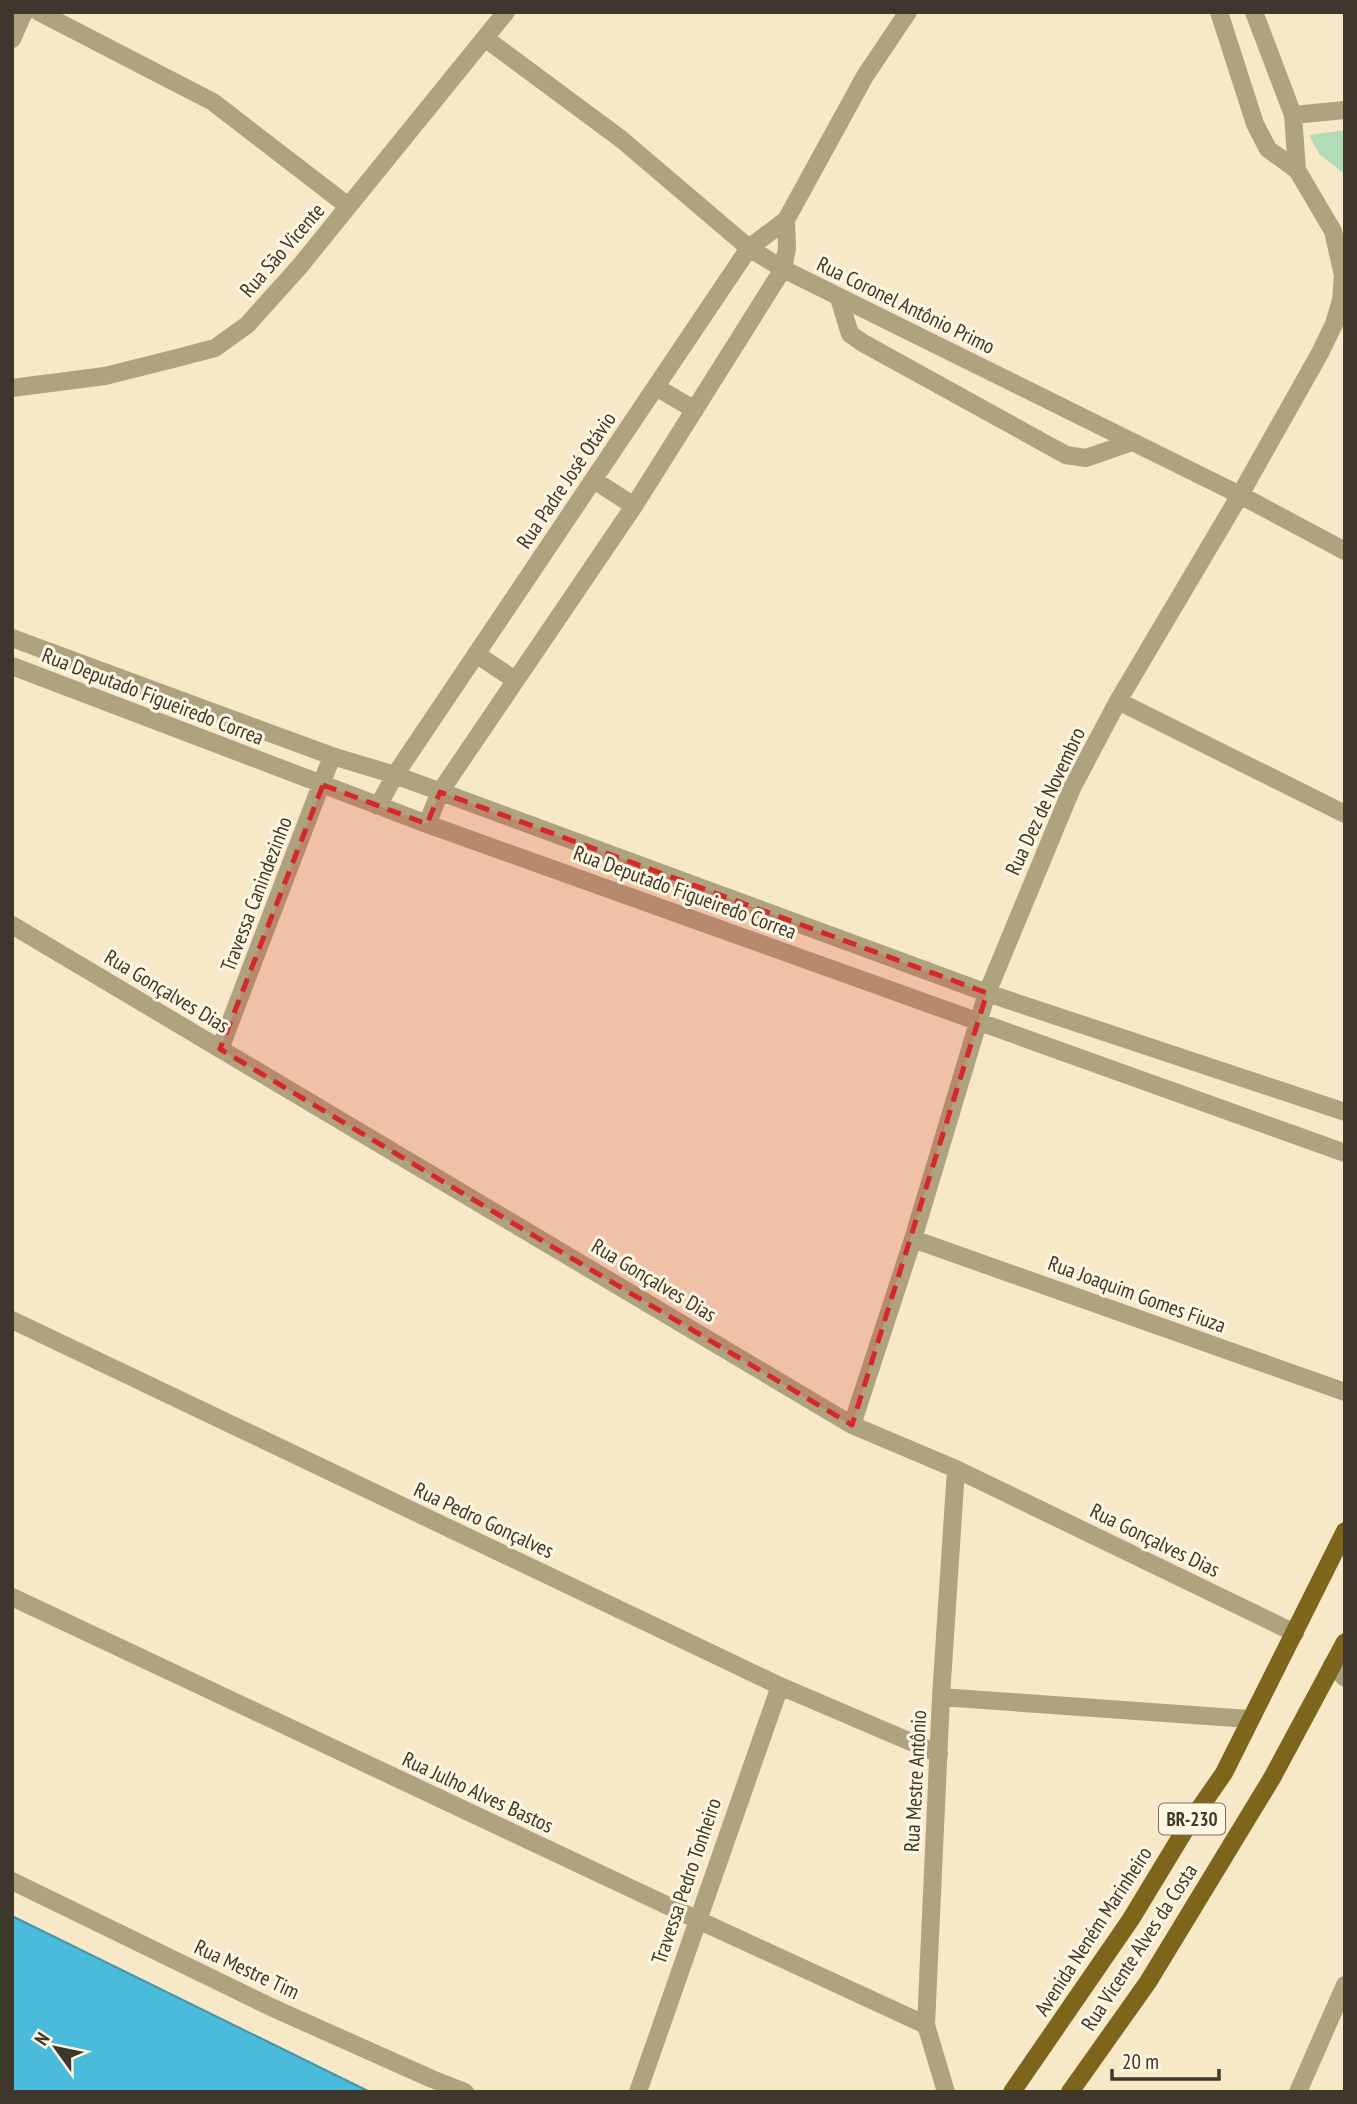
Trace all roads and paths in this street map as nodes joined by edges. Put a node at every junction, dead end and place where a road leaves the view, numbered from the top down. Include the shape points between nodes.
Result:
1 (24, 12) edge
2 (39, 12) edge
3 (506, 12) edge
4 (908, 12) edge
5 (1219, 12) edge
6 (1254, 12) edge
7 (485, 38) junction
8 (12, 39) edge
9 (1345, 110) edge
10 (1293, 115) junction
11 (1297, 170) junction
12 (348, 206) junction
13 (786, 220) junction
14 (1339, 229) edge
15 (749, 248) junction
16 (783, 269) junction
17 (839, 298) junction
18 (656, 387) junction
19 (12, 388) edge
20 (695, 410) junction
21 (1132, 442) junction
22 (594, 480) junction
23 (1240, 495) junction
24 (634, 506) junction
25 (1345, 551) edge
26 (12, 638) edge
27 (476, 654) junction
28 (12, 666) edge
29 (515, 680) junction
30 (1118, 701) junction
31 (332, 756) junction
32 (395, 775) junction
33 (323, 785) junction
34 (440, 792) junction
35 (378, 806) junction
36 (1345, 814) edge
37 (427, 824) junction
38 (12, 925) edge
39 (987, 993) junction
40 (979, 1020) junction
41 (220, 1049) junction
42 (1345, 1112) edge
43 (1345, 1153) edge
44 (913, 1239) junction
45 (12, 1320) edge
46 (1345, 1392) edge
47 (852, 1425) junction
48 (956, 1469) junction
49 (1345, 1531) edge
50 (12, 1597) edge
51 (1295, 1633) junction
52 (1345, 1642) edge
53 (1338, 1671) edge
54 (780, 1686) junction
55 (941, 1697) junction
56 (1249, 1719) junction
57 (939, 1754) junction
58 (12, 1881) edge
59 (696, 1919) junction
60 (1345, 1985) edge
61 (926, 2025) junction
62 (465, 2092) edge
63 (638, 2092) edge
64 (946, 2092) edge
65 (1012, 2092) edge
66 (1070, 2092) edge
67 (1298, 2092) edge

1 - 8 street
2 - 12 street via 213,102
3 - 7 street, Rua São Vicente
4 - 13 street, Rua Padre José Otávio via 865,76
5 - 11 street via 1255,124 1268,149
6 - 10 street
7 - 12 street, Rua São Vicente
7 - 15 street, Rua Coronel Antônio Primo via 621,139
9 - 10 street
10 - 11 street
11 - 14 street, Rua Dez de Novembro
12 - 19 street, Rua São Vicente via 247,325 215,348 105,376
13 - 15 street, Rua Padre José Otávio
13 - 16 street, Rua Padre José Otávio
14 - 23 street, Rua Dez de Novembro via 1343,275 1334,324
15 - 16 street, Rua Coronel Antônio Primo
15 - 18 street, Rua Padre José Otávio
16 - 17 street, Rua Coronel Antônio Primo
16 - 20 street, Rua Padre José Otávio
17 - 21 street, Rua Coronel Antônio Primo
17 - 21 street via 850,334 1066,455 1086,458
18 - 20 street
18 - 22 street, Rua Padre José Otávio
20 - 24 street, Rua Padre José Otávio
21 - 23 street, Rua Coronel Antônio Primo
22 - 24 street
22 - 27 street, Rua Padre José Otávio
23 - 25 street, Rua Coronel Antônio Primo
23 - 30 street, Rua Dez de Novembro
24 - 29 street, Rua Padre José Otávio
26 - 31 street, Rua Deputado Figueiredo Correa
27 - 29 street
27 - 32 street, Rua Padre José Otávio
28 - 33 street, Rua Deputado Figueiredo Correa
29 - 34 street, Rua Padre José Otávio
30 - 36 street
30 - 39 street, Rua Dez de Novembro via 1072,788
31 - 32 street, Rua Deputado Figueiredo Correa
31 - 33 street, Travessa Canindezinho
32 - 34 street, Rua Deputado Figueiredo Correa
32 - 35 street, Rua Padre José Otávio
33 - 35 street, Rua Deputado Figueiredo Correa
33 - 41 street, Travessa Canindezinho
34 - 37 street, Rua Padre José Otávio
34 - 39 street, Rua Deputado Figueiredo Correa
35 - 37 street, Rua Deputado Figueiredo Correa
37 - 40 street, Rua Deputado Figueiredo Correa
38 - 41 street, Rua Gonçalves Dias
39 - 40 street, Rua Dez de Novembro
39 - 42 street, Rua Deputado Figueiredo Correa
40 - 43 street, Rua Deputado Figueiredo Correa
40 - 44 street, Rua Dez de Novembro
41 - 47 street, Rua Gonçalves Dias
44 - 46 street, Rua Joaquim Gomes Fiuza
44 - 47 street, Rua Dez de Novembro
45 - 54 street, Rua Pedro Gonçalves
47 - 48 street, Rua Gonçalves Dias
48 - 51 street, Rua Gonçalves Dias
48 - 55 street, Rua Mestre Antônio
49 - 51 main road, Avenida Neném Marinheiro / BR-230
50 - 59 street, Rua Julho Alves Bastos
51 - 56 main road, Avenida Neném Marinheiro / BR-230
52 - 53 main road, Rua Vicente Alves da Costa / BR-230
53 - 66 main road, Rua Vicente Alves da Costa / BR-230 via 1155,1971
54 - 57 street, Rua Pedro Gonçalves
54 - 59 street, Travessa Pedro Tonheiro
55 - 56 street
55 - 57 street, Rua Mestre Antônio
56 - 65 main road, Avenida Neném Marinheiro / BR-230 via 1224,1773
57 - 61 street, Rua Mestre Antônio
58 - 62 street, Rua Mestre Tim via 273,2008
59 - 61 street, Rua Julho Alves Bastos
59 - 63 street, Travessa Pedro Tonheiro
60 - 67 street
61 - 64 street, Rua Mestre Antônio

